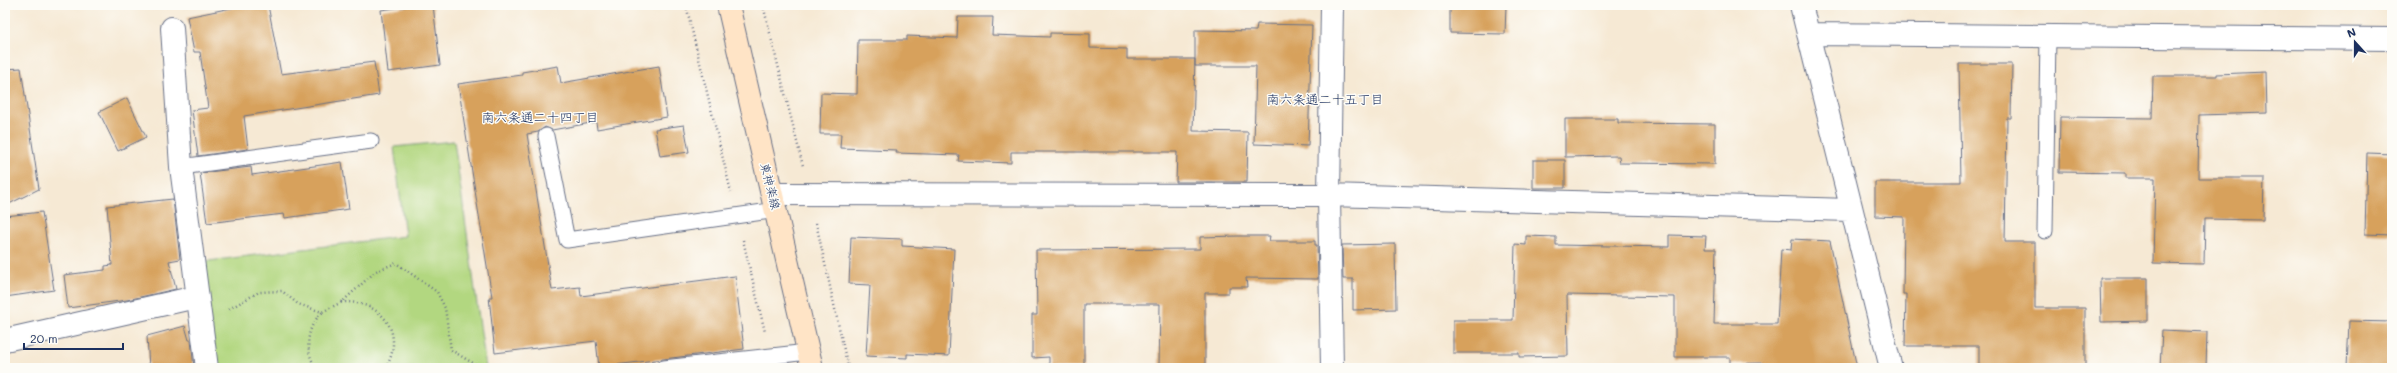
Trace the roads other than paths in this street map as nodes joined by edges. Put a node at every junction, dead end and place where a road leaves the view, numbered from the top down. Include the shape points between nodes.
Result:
1 (728, 5) edge
2 (1332, 5) edge
3 (1801, 5) edge
4 (172, 28) dead end
5 (1808, 34) junction
6 (2048, 36) junction
7 (2392, 39) edge
8 (546, 136) dead end
9 (371, 141) dead end
10 (181, 167) junction
11 (1329, 195) junction
12 (775, 202) junction
13 (1850, 210) junction
14 (2045, 231) dead end
15 (197, 306) junction
16 (5, 340) edge
17 (810, 360) edge
18 (207, 368) edge
19 (664, 368) edge
20 (1332, 368) edge
21 (1891, 368) edge

1 - 12 street, 東神楽線
2 - 11 street
3 - 5 street
4 - 10 street
5 - 6 street
5 - 13 street
6 - 7 street
6 - 14 lane
8 - 12 lane via 567,240 737,215
9 - 10 lane
10 - 15 street
11 - 12 street
11 - 13 street
11 - 20 street
12 - 17 street, 東神楽線
13 - 21 street
15 - 16 street
15 - 18 street
17 - 19 lane via 771,356

